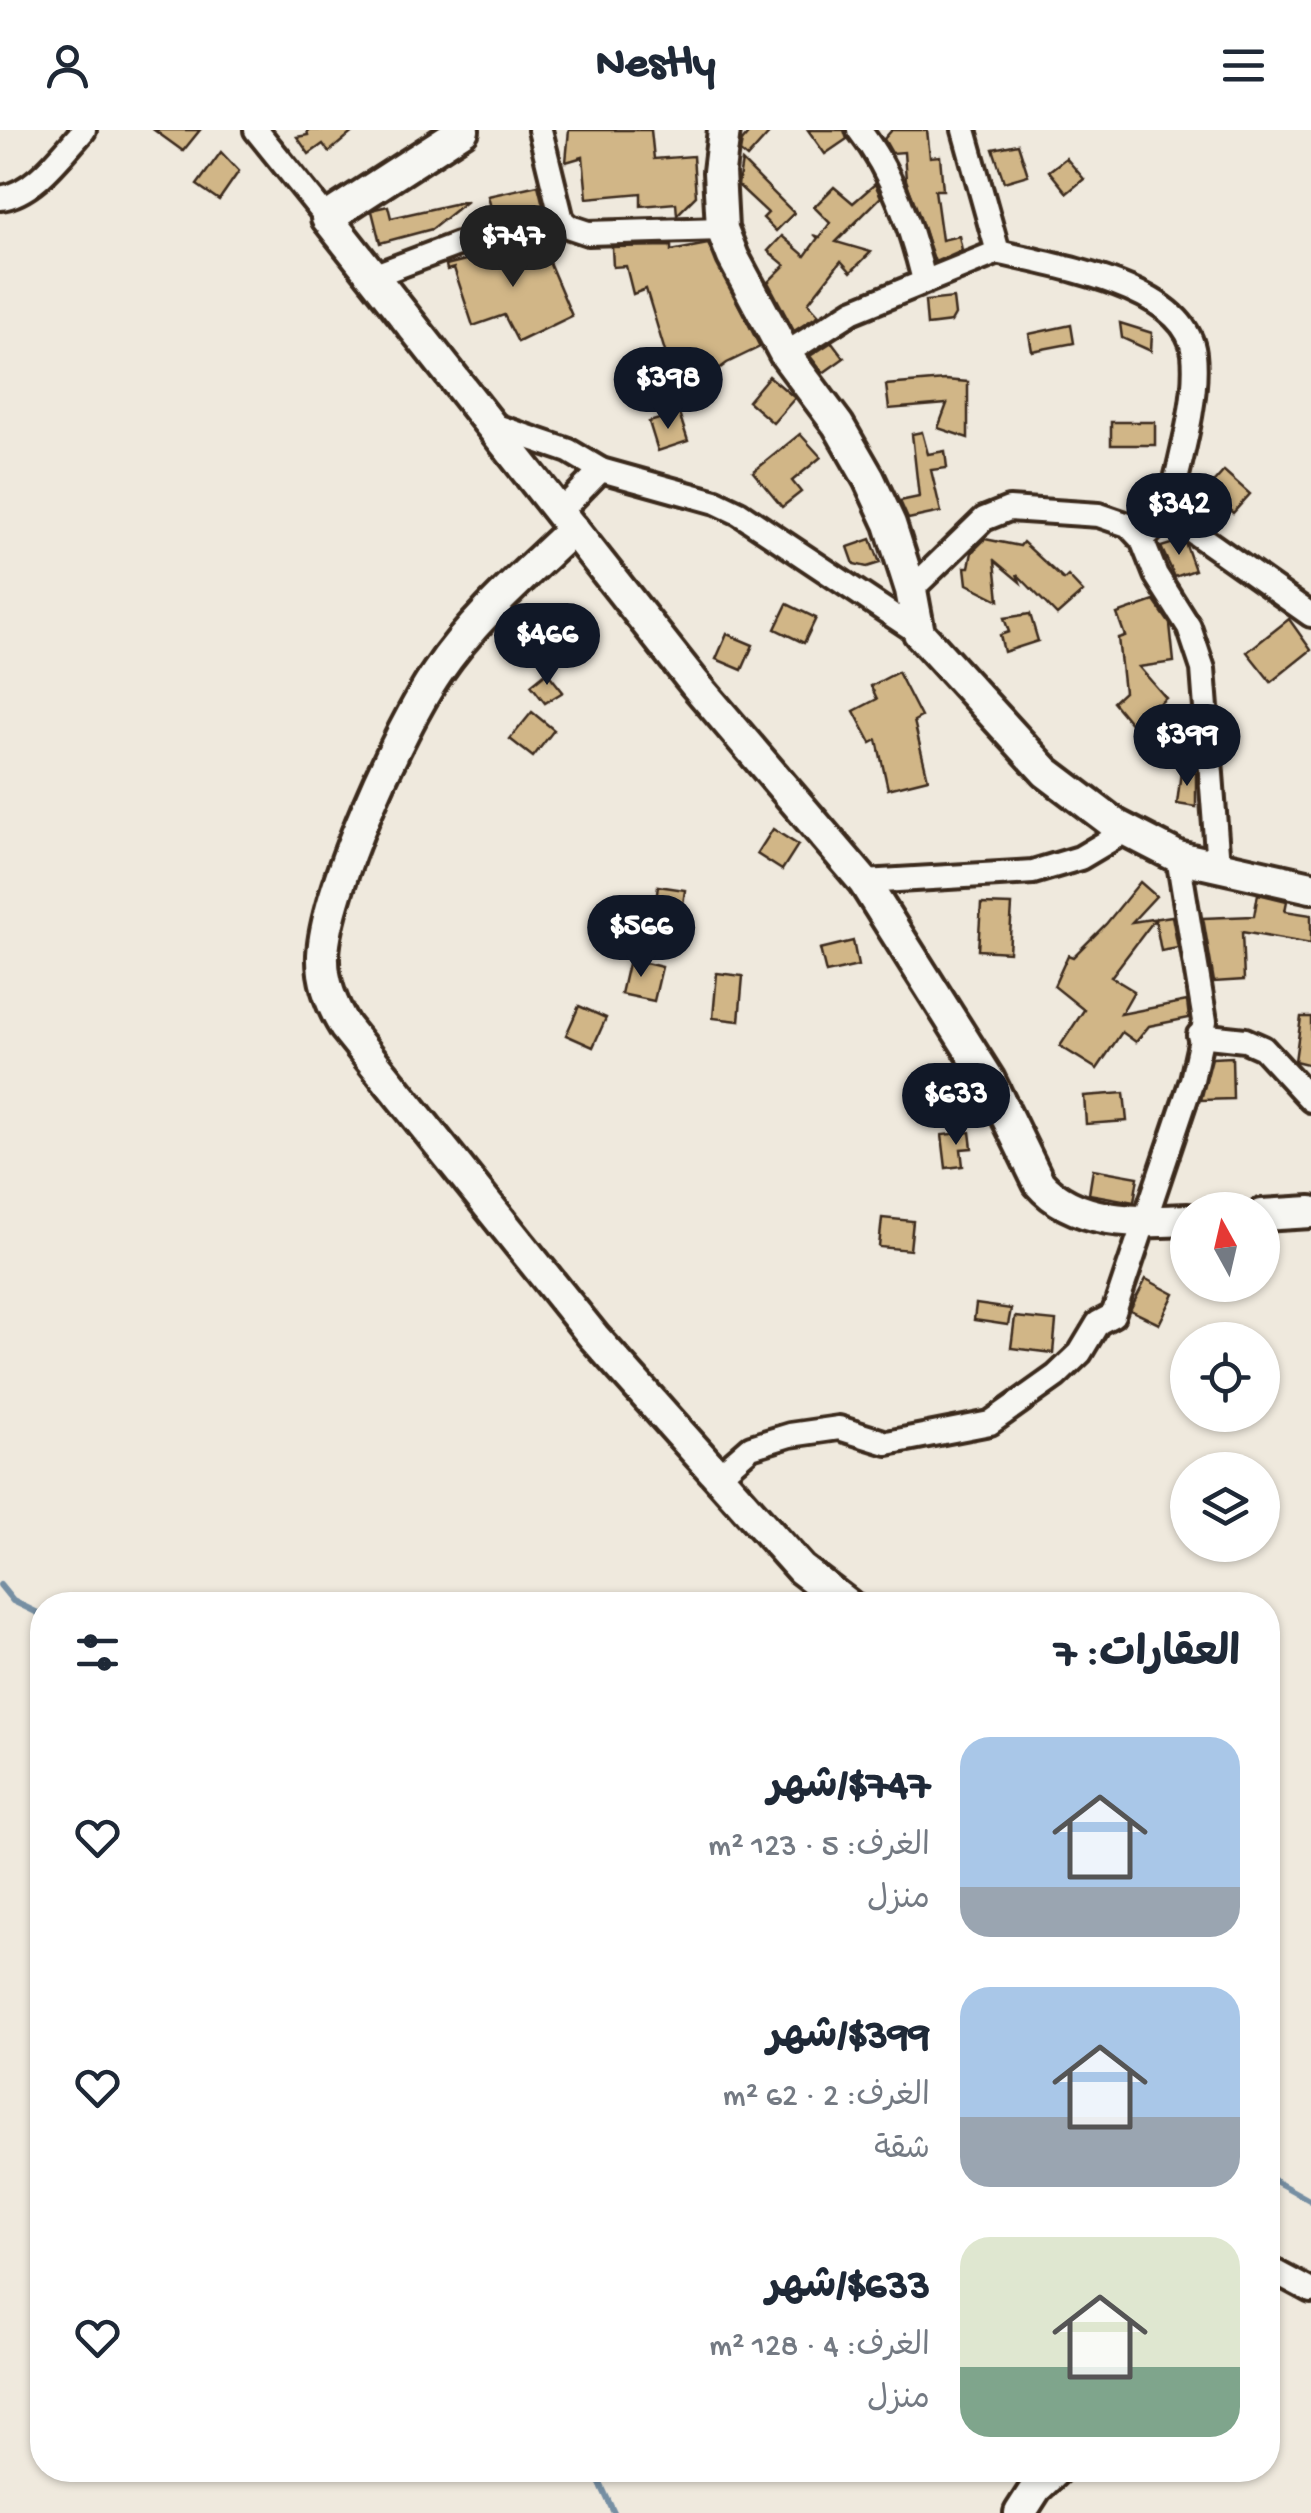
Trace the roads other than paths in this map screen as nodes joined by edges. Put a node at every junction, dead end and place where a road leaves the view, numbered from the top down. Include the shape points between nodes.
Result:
1 (84, 130) edge
2 (256, 130) edge
3 (463, 130) edge
4 (540, 130) edge
5 (724, 130) edge
6 (858, 130) edge
7 (964, 130) edge
8 (0, 198) edge
9 (327, 218) junction
10 (562, 220) junction
11 (722, 229) junction
12 (998, 252) junction
13 (370, 277) junction
14 (924, 280) junction
15 (785, 354) junction
16 (490, 424) junction
17 (600, 470) junction
18 (1168, 514) junction
19 (566, 520) junction
20 (1142, 540) junction
21 (911, 590) junction
22 (1311, 615) edge
23 (919, 633) junction
24 (1126, 830) junction
25 (1178, 857) junction
26 (1218, 865) junction
27 (864, 882) junction
28 (1311, 887) edge
29 (1199, 1035) junction
30 (1311, 1100) edge
31 (1311, 1212) edge
32 (1280, 1214) edge
33 (1170, 1221) edge
34 (1142, 1222) junction
35 (719, 1475) junction
36 (831, 1592) edge
37 (1280, 2274) edge
38 (1311, 2291) edge
39 (1042, 2482) edge
40 (1020, 2513) edge

1 - 8 street via 36,180
2 - 9 street
3 - 9 street
4 - 10 street
5 - 11 street
6 - 14 street via 902,208
7 - 12 street
9 - 13 street
10 - 11 street via 588,232
10 - 13 street via 458,244
11 - 15 street
12 - 14 street
12 - 18 street via 1094,276 1157,302 1182,322 1194,351 1194,376
13 - 16 street
14 - 15 street via 854,311
15 - 21 street via 869,478
16 - 17 street via 569,451
16 - 19 street
17 - 19 street
17 - 23 street via 738,513
18 - 20 street
18 - 22 street
19 - 27 street
19 - 35 street via 438,672 404,727 330,910 326,980 336,1011 390,1086 594,1338
20 - 21 street via 1128,525 1099,515 1009,509 984,519
20 - 26 street via 1189,627 1203,668
21 - 23 street
23 - 24 street via 1046,772
24 - 25 street
24 - 27 street via 1080,858 1033,872
25 - 26 street
25 - 29 street via 1204,1021
26 - 28 street
27 - 34 street via 989,1080 1039,1183 1064,1206
29 - 30 street via 1263,1048
29 - 34 street via 1192,1080
31 - 32 street
33 - 34 street
34 - 35 street via 1113,1315 1098,1323 1056,1376 990,1423 887,1444 839,1428 790,1436 751,1447
35 - 36 street via 801,1569
37 - 38 street
39 - 40 street

